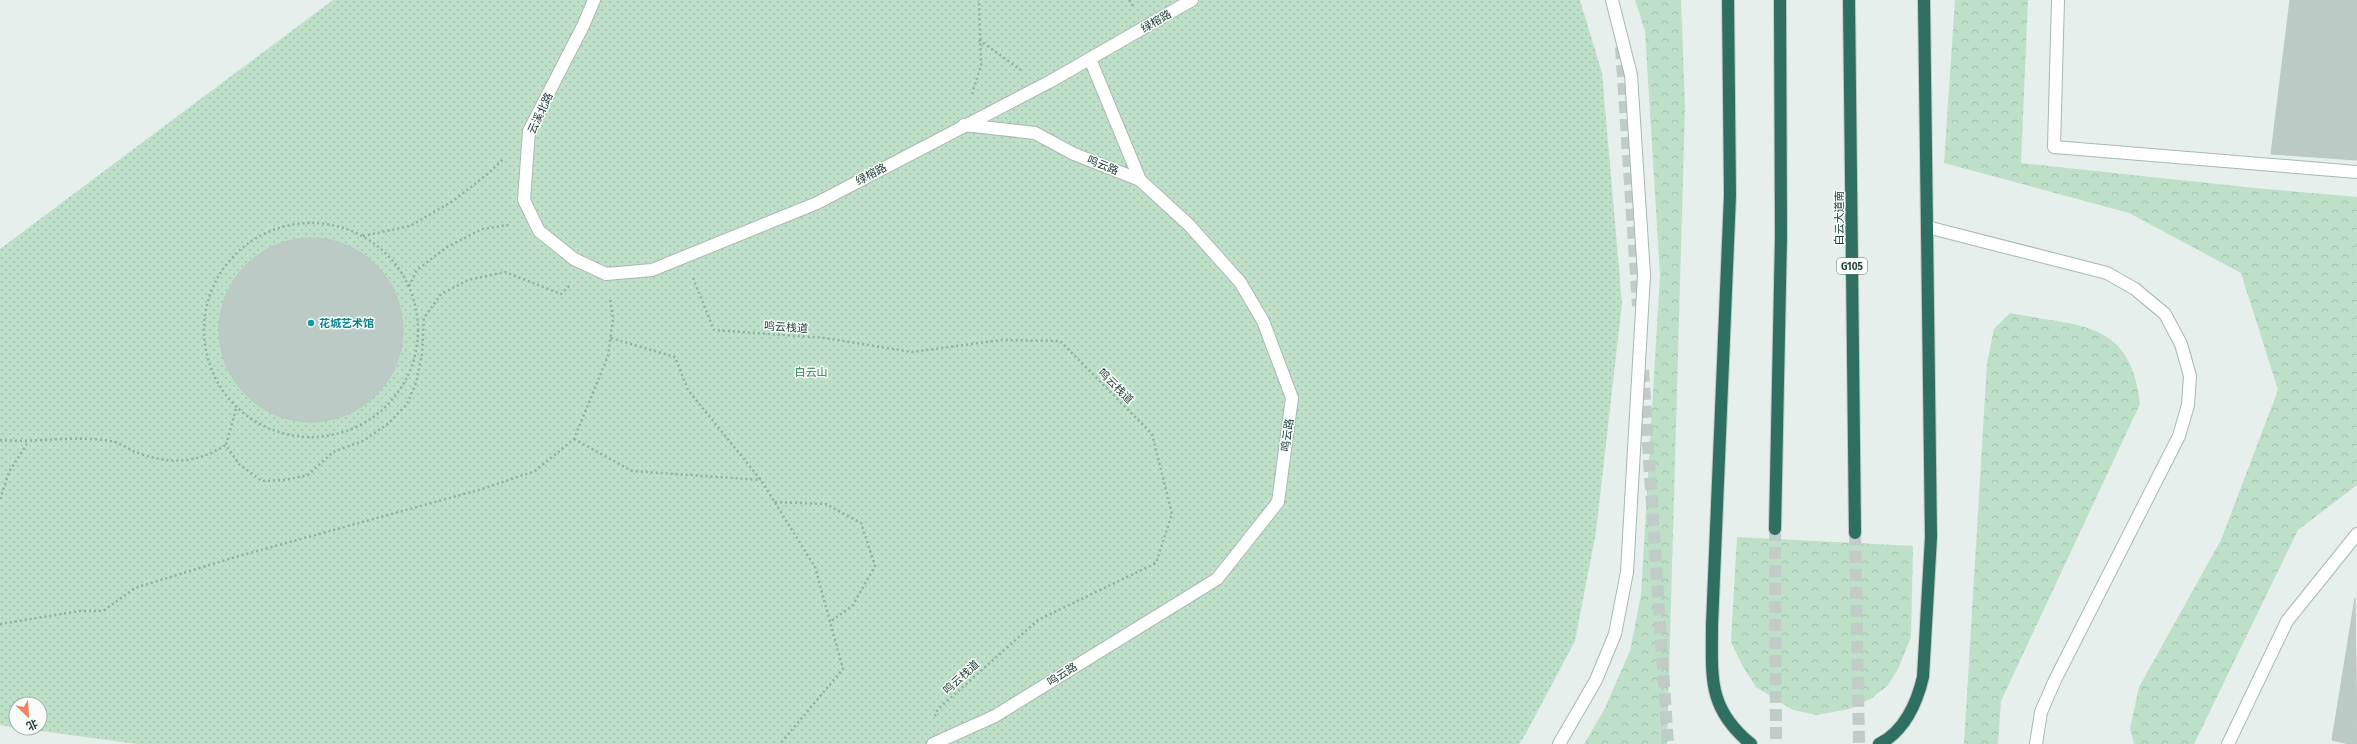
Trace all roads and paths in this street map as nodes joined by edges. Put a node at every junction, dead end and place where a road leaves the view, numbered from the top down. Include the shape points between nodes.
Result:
1 (594, 0) edge
2 (979, 0) edge
3 (1192, 0) edge
4 (1612, 0) edge
5 (1728, 0) edge
6 (1780, 0) edge
7 (1849, 0) edge
8 (1924, 0) edge
9 (2058, 0) edge
10 (979, 40) junction
11 (1090, 59) junction
12 (1051, 81) junction
13 (964, 125) junction
14 (529, 131) junction
15 (2357, 172) edge
16 (1140, 180) junction
17 (1927, 227) junction
18 (539, 231) junction
19 (362, 236) junction
20 (685, 259) junction
21 (588, 265) junction
22 (606, 274) junction
23 (409, 287) junction
24 (611, 338) junction
25 (236, 409) junction
26 (574, 439) junction
27 (0, 440) edge
28 (28, 442) junction
29 (226, 445) junction
30 (761, 480) junction
31 (0, 499) edge
32 (775, 502) junction
33 (1775, 529) tunnel mouth
34 (1855, 533) tunnel mouth
35 (2357, 534) edge
36 (830, 622) junction
37 (0, 624) edge
38 (932, 723) dead end
39 (780, 744) edge
40 (933, 744) edge
41 (1559, 744) edge
42 (1751, 744) edge
43 (1879, 744) edge
44 (2036, 744) edge
45 (2228, 744) edge

1 - 14 street, 云溪北路
2 - 10 path
3 - 11 street, 绿榕路
4 - 41 street via 1631,75 1644,275 1627,572 1615,634 1596,680
5 - 42 highway via 1730,195 1712,678 1720,710 1733,729
6 - 33 highway via 1781,236
7 - 34 highway, 白云大道南 / G105
8 - 17 highway
9 - 15 street via 2054,147
10 - 12 path via 1018,69
10 - 13 path via 981,65
11 - 12 street, 绿榕路
11 - 16 street
12 - 13 street, 绿榕路
13 - 16 street, 鸣云路 via 1035,133 1074,154
13 - 20 street, 绿榕路 via 817,203
14 - 18 street, 云溪北路 via 524,200
14 - 19 path via 490,172 453,201 410,226
16 - 40 street, 鸣云路 via 1189,225 1240,282 1263,321 1292,398 1278,502 1217,579 995,716
17 - 43 highway via 1932,537 1924,677 1919,696 1908,715 1889,739
17 - 44 street via 2107,273 2130,286 2165,314 2181,344 2190,376 2188,405 2179,436 2055,680 2041,712
18 - 21 street via 574,259
18 - 23 path via 512,225 482,230 447,247 417,270
19 - 23 path via 370,239 396,264
19 - 25 path via 336,225 299,223 264,232 235,253 214,281 203,314 204,349 215,382
20 - 22 street, 绿榕路 via 652,270
20 - 38 path, 鸣云栈道 via 714,330 825,338 912,352 1001,340 1060,341 1152,434 1172,514 1156,563 1038,620 938,709
21 - 22 street
21 - 29 path via 561,294 505,272 468,280 441,294 424,318 422,354 416,383 407,404 389,423 363,441 333,452 308,475 262,481 239,464
22 - 24 path via 614,318
23 - 25 path via 414,296 419,332 412,367 394,399 366,423 334,436 299,438 265,429
24 - 26 path via 608,356
24 - 30 path via 675,357 688,390
25 - 29 path
26 - 30 path via 632,471
26 - 37 path via 535,471 482,489 239,556 135,588 103,611 80,611
27 - 28 path
28 - 29 path via 61,438 112,441 138,453 174,461 206,457
28 - 31 path via 9,472
30 - 32 path
32 - 36 path via 815,567
32 - 36 path via 826,504 861,522 875,566 853,605
35 - 45 street via 2287,621
36 - 39 path via 843,669

